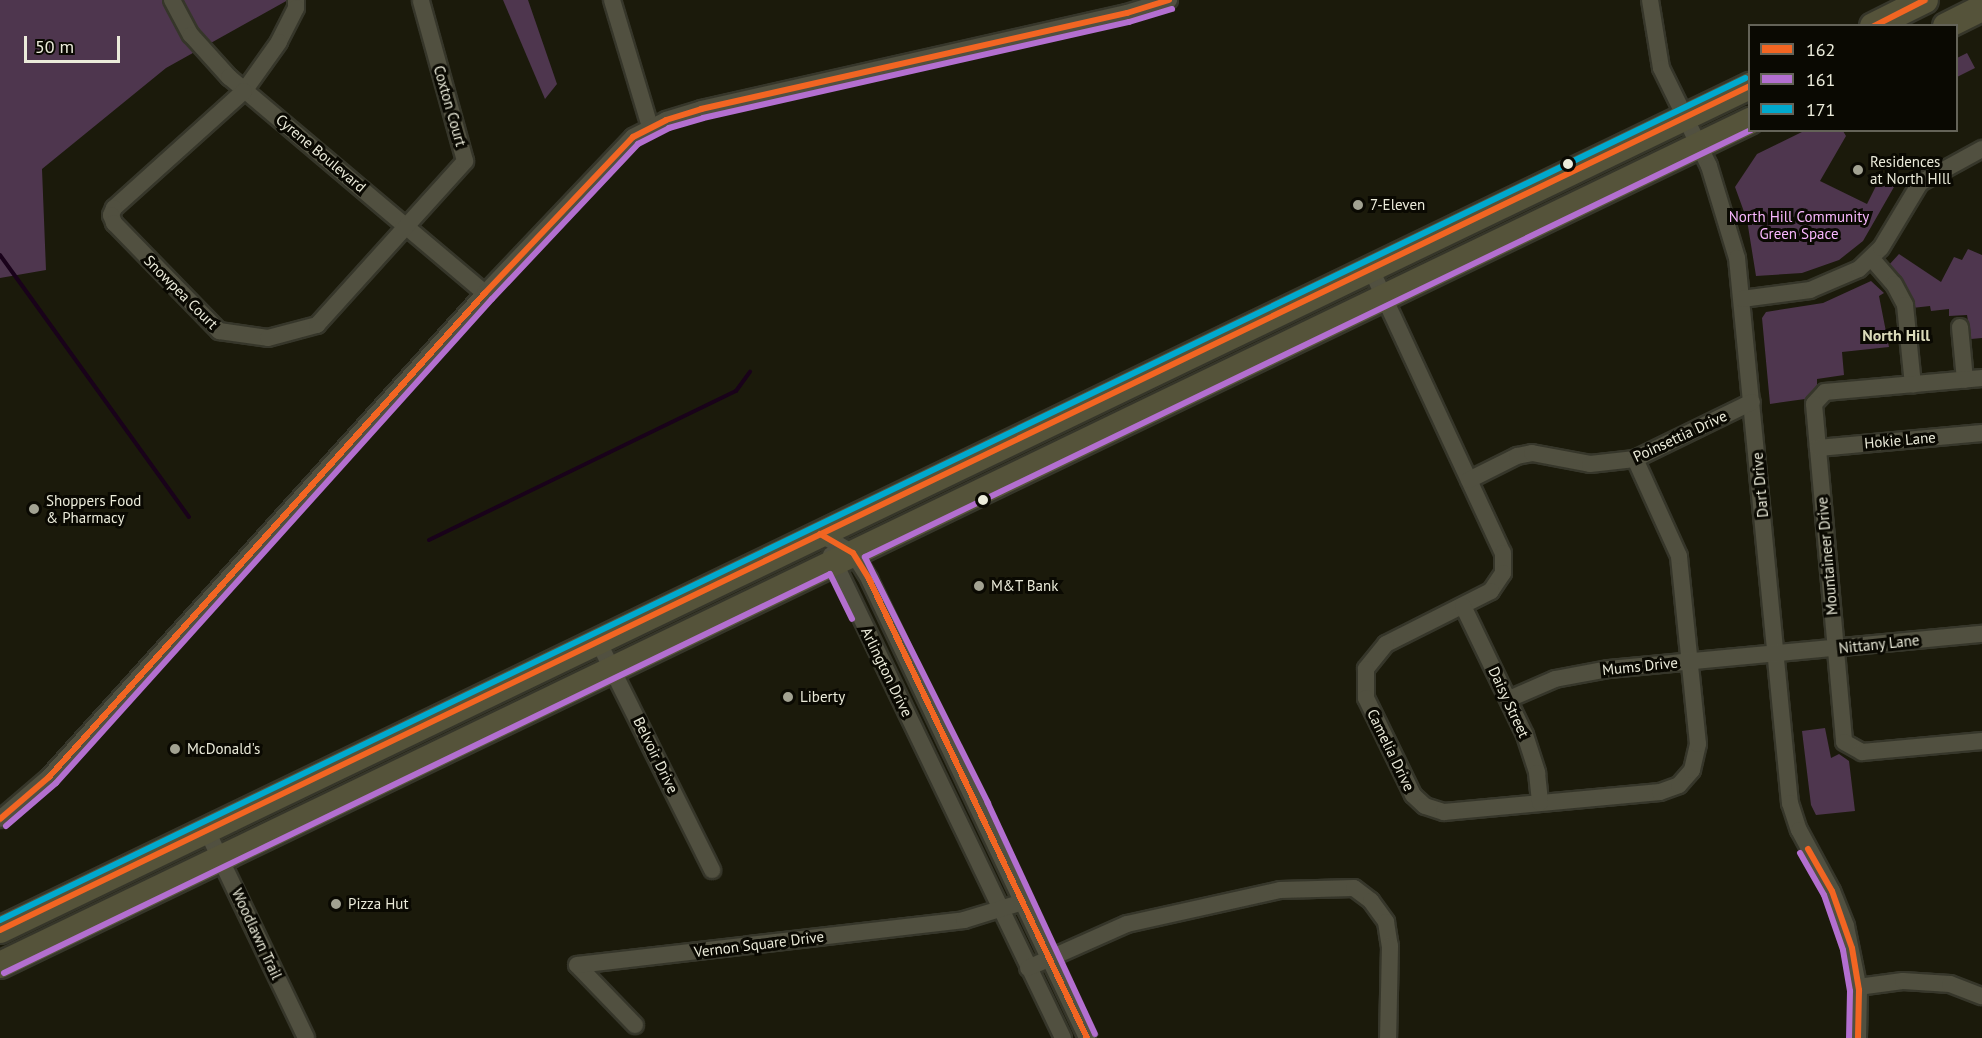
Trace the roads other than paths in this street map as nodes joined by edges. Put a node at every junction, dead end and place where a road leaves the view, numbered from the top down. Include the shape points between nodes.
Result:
1 (172, 0) edge
2 (296, 0) edge
3 (612, 0) edge
4 (1169, 0) edge
5 (1650, 0) edge
6 (1925, 0) edge
7 (421, 1) edge
8 (1982, 8) edge
9 (1877, 24) edge
10 (1950, 24) edge
11 (1748, 86) edge
12 (244, 91) junction
13 (1684, 118) junction
14 (1748, 121) edge
15 (650, 127) junction
16 (1699, 145) junction
17 (1982, 149) edge
18 (406, 226) junction
19 (1872, 259) junction
20 (1370, 267) junction
21 (485, 294) junction
22 (1384, 296) junction
23 (1742, 299) junction
24 (1960, 327) dead end
25 (1973, 379) edge
26 (1913, 385) junction
27 (1752, 402) junction
28 (1982, 433) edge
29 (1818, 448) junction
30 (1635, 459) junction
31 (1469, 480) junction
32 (820, 534) junction
33 (844, 557) junction
34 (1463, 606) junction
35 (1982, 634) edge
36 (598, 641) junction
37 (1836, 649) junction
38 (1776, 654) junction
39 (1690, 661) junction
40 (612, 669) junction
41 (1509, 699) junction
42 (1982, 741) edge
43 (1540, 803) junction
44 (0, 819) edge
45 (207, 831) junction
46 (220, 857) junction
47 (712, 870) dead end
48 (1023, 902) junction
49 (1000, 911) junction
50 (0, 930) edge
51 (1051, 957) junction
52 (0, 965) edge
53 (1028, 968) junction
54 (1858, 987) junction
55 (1982, 996) edge
56 (635, 1025) dead end
57 (306, 1038) edge
58 (1063, 1038) edge
59 (1087, 1038) edge
60 (1388, 1038) edge
61 (1858, 1038) edge

1 - 12 street, Cyrene Boulevard via 191,35
2 - 12 street via 296,8 279,42
3 - 15 street
4 - 15 street via 1127,13 701,109
5 - 13 street, Dart Drive via 1661,68
6 - 9 highway
7 - 18 street, Coxton Court via 465,161
8 - 10 highway
11 - 13 highway
12 - 18 street, Cyrene Boulevard
12 - 18 street, Snowpea Court via 114,208 111,215 114,223 219,331 268,338 316,325
13 - 16 street, Dart Drive
13 - 20 highway
14 - 16 highway
15 - 21 street via 625,143 604,164
16 - 22 highway
16 - 23 street, Dart Drive via 1725,211
17 - 19 street via 1920,183
18 - 21 street, Cyrene Boulevard
19 - 23 street via 1826,286
19 - 26 street via 1894,284 1905,305
20 - 22 street, Camelia Drive
20 - 32 highway
21 - 44 street via 49,777
22 - 31 street, Camelia Drive
22 - 33 highway
23 - 27 street, Dart Drive
24 - 25 street
25 - 26 street, Mountaineer Drive
26 - 29 street, Mountaineer Drive via 1817,396 1814,404
27 - 30 street, Poinsettia Drive
27 - 38 street, Dart Drive
28 - 29 street, Hokie Lane
29 - 37 street, Mountaineer Drive
30 - 31 street, Poinsettia Drive via 1590,464 1532,453 1517,456
30 - 39 street, Camelia Drive via 1680,556
31 - 34 street, Camelia Drive via 1500,543 1504,564 1491,591
32 - 33 street, Arlington Drive
32 - 36 highway
33 - 40 highway
33 - 48 street, Arlington Drive
33 - 49 street, Arlington Drive
34 - 41 street, Daisy Street
34 - 43 street, Camelia Drive via 1377,650 1366,669 1366,699 1413,795 1425,806 1444,812
35 - 37 street, Nittany Lane
36 - 40 street, Belvoir Drive
36 - 45 highway
37 - 38 street, Nittany Lane
37 - 42 street, Mountaineer Drive via 1844,742 1851,749
38 - 39 street, Mums Drive
38 - 54 street, Dart Drive via 1790,803 1846,926
39 - 41 street, Mums Drive via 1576,674
39 - 43 street, Camelia Drive via 1698,744 1696,760 1687,777 1659,792
40 - 46 highway
40 - 47 street, Belvoir Drive
41 - 43 street, Daisy Street via 1533,754
45 - 46 street, Woodlawn Trail
45 - 50 highway
46 - 52 highway
46 - 57 street, Woodlawn Trail
48 - 49 street, Vernon Square Drive
48 - 51 street, Arlington Drive
49 - 53 street, Arlington Drive
49 - 56 street, Vernon Square Drive via 964,920 576,965
51 - 53 street
51 - 59 street, Arlington Drive
51 - 60 street via 1127,924 1280,890 1354,888 1371,901 1386,922 1390,946
53 - 58 street, Arlington Drive
54 - 55 street via 1903,981 1950,984
54 - 61 street

